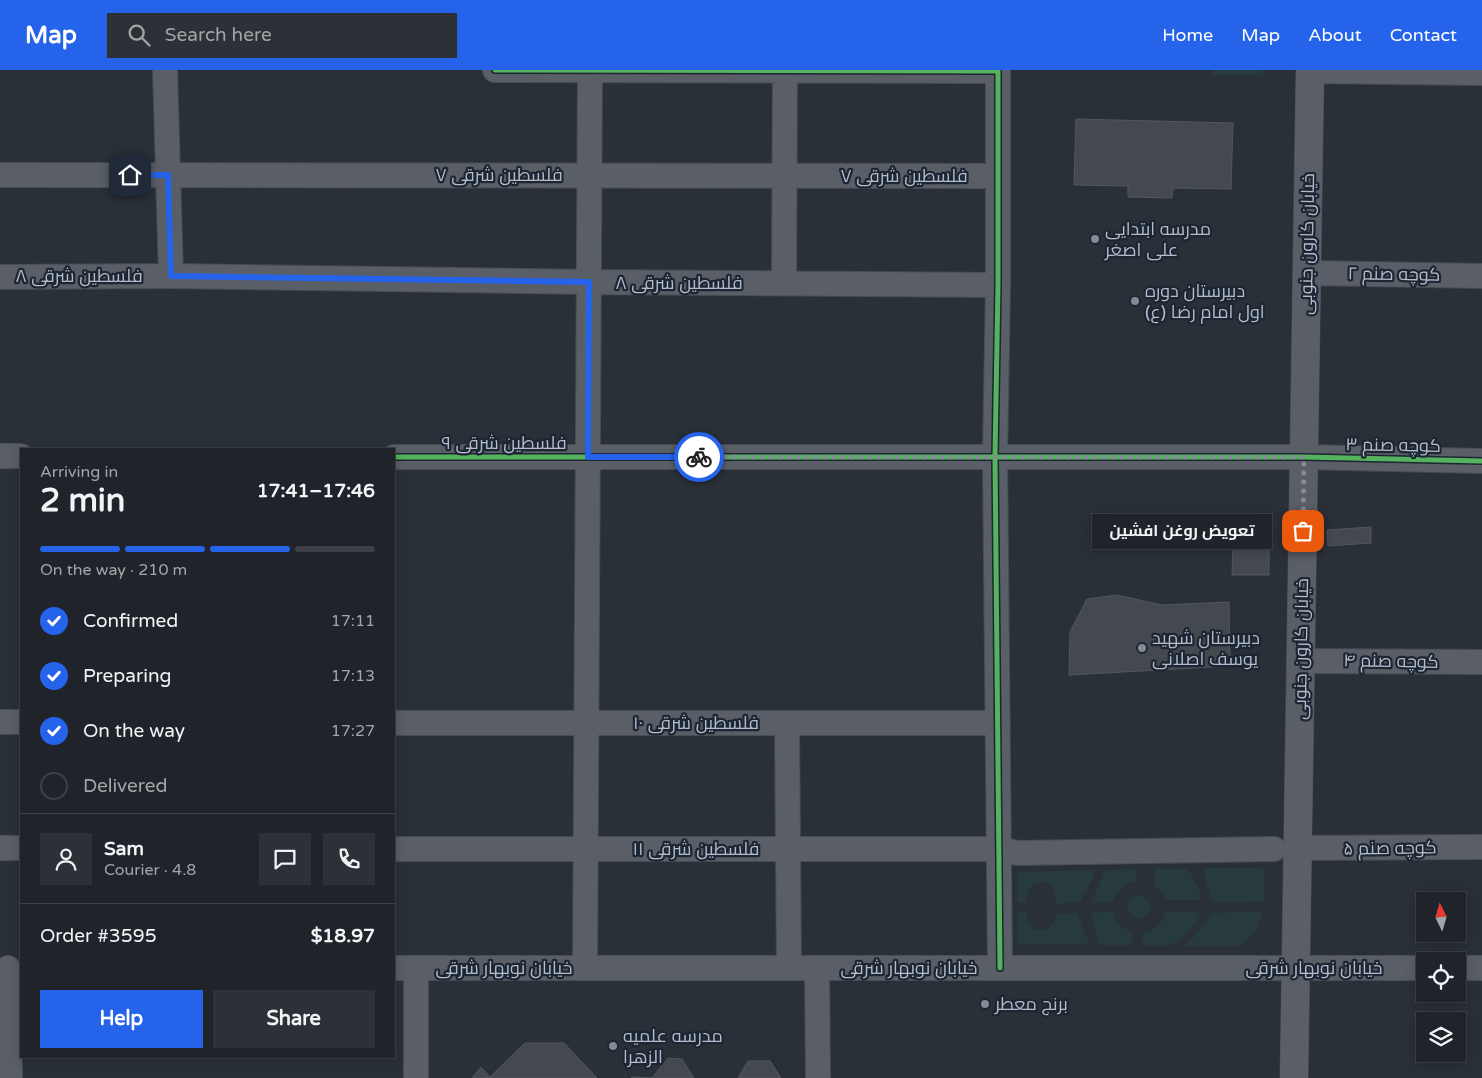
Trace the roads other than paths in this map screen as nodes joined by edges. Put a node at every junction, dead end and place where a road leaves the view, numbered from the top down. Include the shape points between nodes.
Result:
1 (165, 70) edge
2 (495, 70) edge
3 (590, 70) edge
4 (1310, 70) edge
5 (785, 71) edge
6 (998, 71) edge
7 (1482, 73) edge
8 (0, 174) edge
9 (168, 175) junction
10 (590, 175) junction
11 (785, 176) junction
12 (998, 176) junction
13 (1307, 273) junction
14 (171, 276) junction
15 (1482, 276) edge
16 (0, 277) edge
17 (589, 282) junction
18 (784, 283) junction
19 (998, 285) junction
20 (0, 456) edge
21 (20, 456) edge
22 (395, 456) edge
23 (588, 457) junction
24 (995, 457) junction
25 (1304, 457) junction
26 (1482, 461) edge
27 (1301, 661) junction
28 (1482, 662) edge
29 (0, 722) edge
30 (20, 722) edge
31 (395, 723) edge
32 (587, 723) junction
33 (787, 723) junction
34 (998, 723) junction
35 (1482, 846) edge
36 (0, 848) edge
37 (20, 848) edge
38 (395, 848) edge
39 (586, 849) junction
40 (788, 849) junction
41 (999, 849) junction
42 (1286, 849) junction
43 (10, 968) edge
44 (405, 968) edge
45 (585, 968) junction
46 (789, 968) junction
47 (817, 968) junction
48 (1000, 968) junction
49 (1296, 968) junction
50 (1416, 968) edge
51 (1466, 968) edge
52 (1482, 968) edge
53 (10, 1078) edge
54 (416, 1078) edge
55 (818, 1078) edge
56 (1294, 1078) edge

1 - 9 street
2 - 3 street
3 - 5 street
3 - 10 street
4 - 7 street
4 - 13 street, خیابان کارون جنوبی
5 - 6 street
5 - 11 street
6 - 12 street
8 - 9 street, فلسطین شرقی ۷
9 - 10 street, فلسطین شرقی ۷
9 - 14 street
10 - 11 street, فلسطین شرقی ۷
10 - 17 street
11 - 12 street, فلسطین شرقی ۷
11 - 18 street
12 - 19 street
13 - 15 street, کوچه صنم ۲
13 - 25 street, خیابان کارون جنوبی
14 - 16 street, فلسطین شرقی ۸
14 - 17 street, فلسطین شرقی ۸
17 - 18 street, فلسطین شرقی ۸
17 - 23 street
18 - 19 street, فلسطین شرقی ۸
19 - 24 street
20 - 21 street
22 - 23 street, فلسطین شرقی ۹
23 - 24 street, فلسطین شرقی ۹
23 - 32 street
24 - 25 street, فلسطین شرقی ۹
24 - 34 street
25 - 26 street, کوچه صنم ۳
25 - 27 street, خیابان کارون جنوبی
27 - 28 street, کوچه صنم ۴
27 - 42 street, خیابان کارون جنوبی
29 - 30 street
31 - 32 street, فلسطین شرقی ۱۰
32 - 33 street, فلسطین شرقی ۱۰
32 - 39 street
33 - 34 street, فلسطین شرقی ۱۰
33 - 40 street
34 - 41 street
35 - 42 street, کوچه صنم ۵
36 - 37 street
38 - 39 street, فلسطین شرقی ۱۱
39 - 40 street, فلسطین شرقی ۱۱
39 - 45 street
40 - 41 street, فلسطین شرقی ۱۱
40 - 46 street
41 - 42 street, کوچه صنم ۵ via 1018,853
41 - 48 street
42 - 49 street, خیابان کارون جنوبی
43 - 53 street
44 - 45 street, خیابان نوبهار شرقی
44 - 54 street
45 - 46 street, خیابان نوبهار شرقی
46 - 47 street, خیابان نوبهار شرقی
47 - 48 street, خیابان نوبهار شرقی
47 - 55 street
48 - 49 street, خیابان نوبهار شرقی
49 - 50 street, خیابان نوبهار شرقی
49 - 56 street, خیابان کارون جنوبی
51 - 52 street

